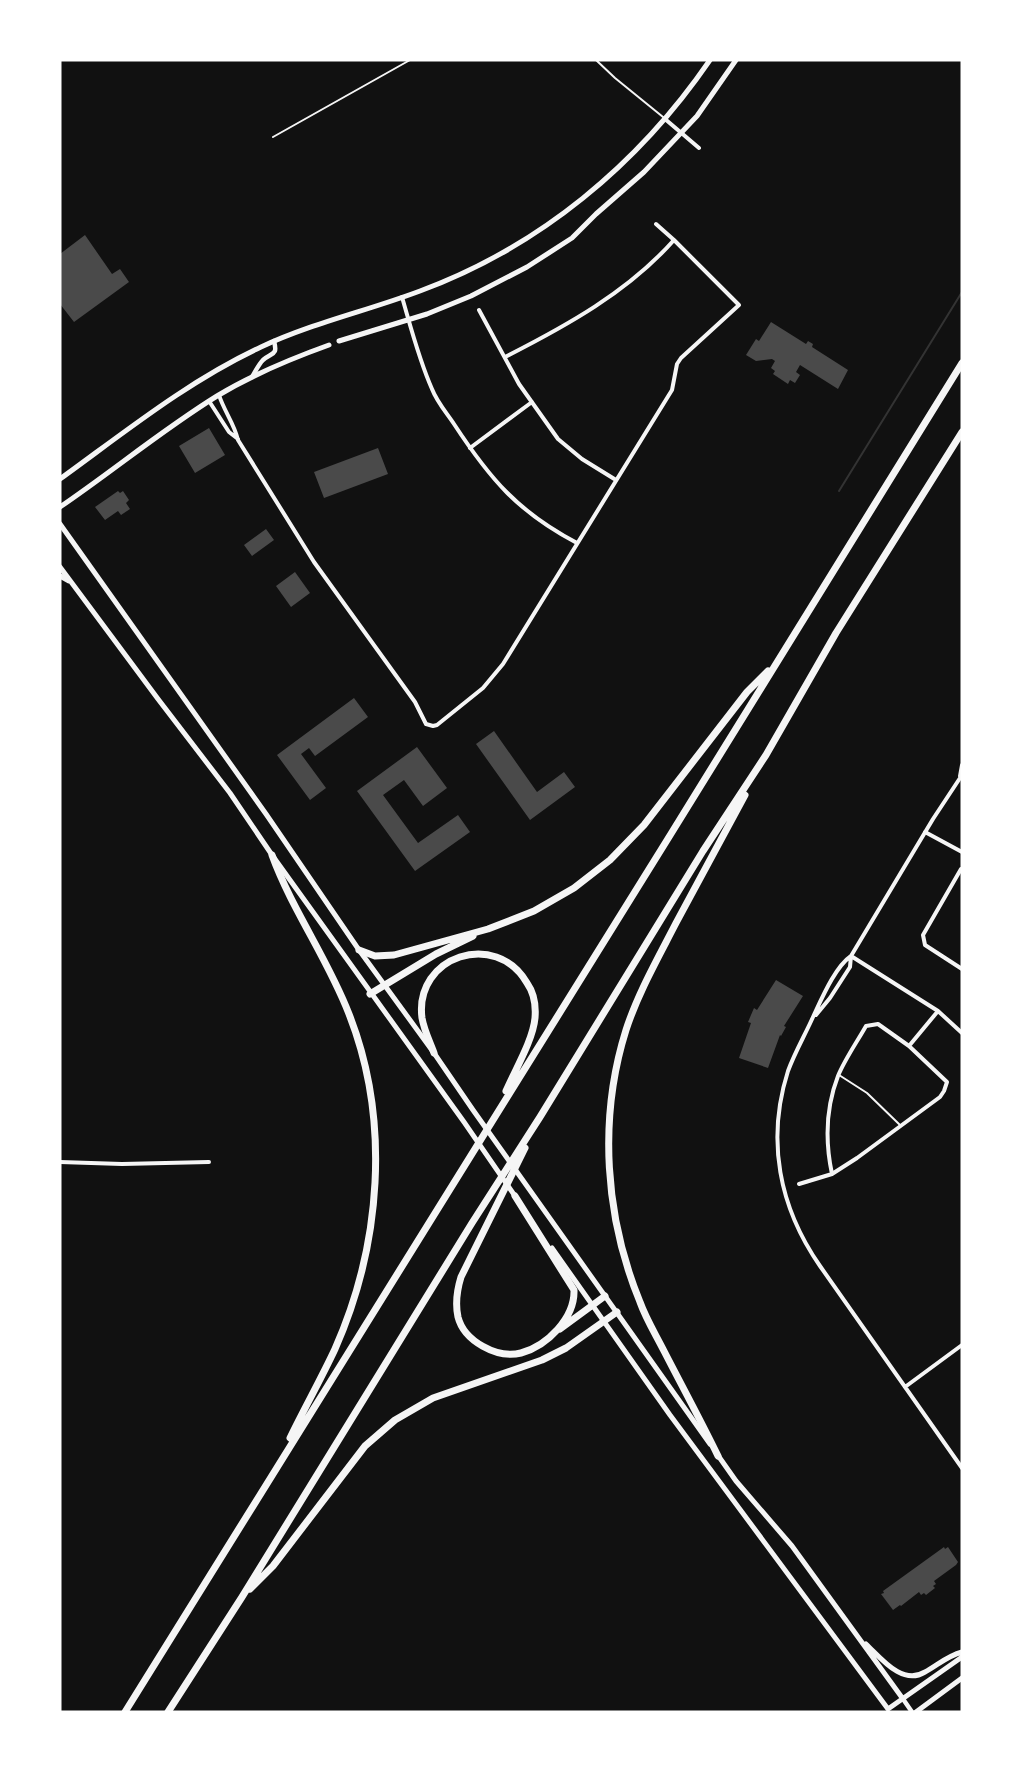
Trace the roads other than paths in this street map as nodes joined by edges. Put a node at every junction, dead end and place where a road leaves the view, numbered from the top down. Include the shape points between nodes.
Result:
1 (410, 60) edge
2 (596, 60) edge
3 (710, 60) edge
4 (736, 60) edge
5 (665, 119) junction
6 (681, 133) junction
7 (273, 137) dead end
8 (699, 148) dead end
9 (656, 224) dead end
10 (674, 240) junction
11 (402, 297) junction
12 (479, 310) dead end
13 (409, 320) junction
14 (274, 341) junction
15 (339, 341) joint
16 (329, 345) joint
17 (504, 357) junction
18 (962, 363) edge
19 (252, 377) junction
20 (219, 395) junction
21 (209, 402) junction
22 (532, 402) junction
23 (962, 432) edge
24 (238, 440) junction
25 (470, 448) junction
26 (60, 479) edge
27 (616, 480) junction
28 (60, 507) edge
29 (60, 525) edge
30 (577, 543) junction
31 (60, 567) edge
32 (60, 576) edge
33 (71, 581) junction
34 (778, 660) junction
35 (766, 755) junction
36 (962, 765) edge
37 (961, 776) edge
38 (926, 832) junction
39 (962, 852) edge
40 (272, 855) junction
41 (961, 869) edge
42 (488, 929) junction
43 (359, 950) junction
44 (852, 956) junction
45 (962, 969) edge
46 (384, 985) junction
47 (370, 994) junction
48 (938, 1011) junction
49 (812, 1020) junction
50 (962, 1033) edge
51 (909, 1046) junction
52 (434, 1053) junction
53 (839, 1075) junction
54 (496, 1113) junction
55 (540, 1117) junction
56 (901, 1126) junction
57 (60, 1162) edge
58 (209, 1162) dead end
59 (832, 1174) junction
60 (799, 1184) dead end
61 (515, 1196) junction
62 (605, 1296) junction
63 (591, 1305) junction
64 (617, 1312) junction
65 (603, 1321) junction
66 (553, 1334) junction
67 (962, 1345) edge
68 (905, 1387) junction
69 (718, 1456) junction
70 (962, 1468) edge
71 (269, 1479) junction
72 (242, 1598) junction
73 (856, 1634) junction
74 (962, 1652) edge
75 (962, 1657) edge
76 (962, 1678) edge
77 (903, 1699) junction
78 (888, 1711) edge
79 (125, 1712) edge
80 (168, 1712) edge
81 (914, 1712) edge

1 - 7 lane
2 - 5 lane
3 - 5 main road
4 - 6 main road
5 - 6 street
5 - 11 main road via 619,168 550,224 471,270
6 - 8 street
6 - 13 main road via 644,172 564,243 471,296
9 - 10 street
10 - 17 street via 654,262 584,314
10 - 27 street via 739,304 681,358 672,390
11 - 13 street
11 - 14 main road
12 - 17 street
13 - 15 main road
13 - 25 street via 433,392
14 - 19 street via 273,354 263,360
14 - 26 main road via 194,383
15 - 16 street
16 - 19 main road
17 - 22 street
18 - 34 highway
19 - 20 main road
20 - 21 main road
20 - 24 street
21 - 24 street
21 - 28 main road
22 - 25 street
22 - 27 street via 566,447
23 - 35 highway via 836,633
24 - 30 street via 314,562 415,702 426,724 437,725 496,673
25 - 30 street via 521,507
27 - 30 street
29 - 43 main road
31 - 33 main road
32 - 33 main road
33 - 40 main road
34 - 42 highway via 747,692 644,825 610,860 556,899
34 - 54 highway
35 - 55 highway
35 - 69 highway via 635,1005 619,1060 609,1124 613,1203 625,1261 640,1304
36 - 37 street
37 - 38 street
38 - 39 street
38 - 44 street
40 - 47 main road
40 - 71 highway via 337,985 357,1037 373,1108 376,1160 372,1214 356,1291 335,1348
41 - 45 street via 923,935 925,945
42 - 43 highway via 394,955 375,956
42 - 46 highway
43 - 46 main road
44 - 48 street
44 - 49 street via 850,967
44 - 49 street via 844,961
46 - 47 highway
46 - 52 main road
47 - 61 main road
48 - 50 street
48 - 51 street
49 - 68 street via 789,1069 779,1116 778,1156 785,1195 811,1253
51 - 53 street via 878,1024 866,1026
51 - 56 street via 946,1083 940,1097
52 - 54 highway via 422,1008 425,990 440,968 457,957 476,954 496,957 518,971 530,987 535,1017 531,1035
52 - 62 main road
53 - 56 lane via 867,1093
53 - 59 street via 827,1132
54 - 71 highway
55 - 66 highway via 461,1276 456,1306 464,1330 489,1349 520,1353
55 - 72 highway
56 - 59 street
57 - 58 street
59 - 60 street
61 - 63 main road
61 - 66 highway via 573,1290 571,1309
62 - 63 highway
62 - 64 main road
63 - 65 main road
63 - 66 highway
64 - 65 highway
64 - 69 main road
65 - 72 highway via 542,1360 433,1398 380,1431 273,1566
65 - 78 main road
67 - 68 street
68 - 70 street
69 - 73 main road via 792,1546
71 - 79 highway
72 - 80 highway
73 - 74 main road via 891,1668 906,1676 923,1674 950,1655
73 - 77 main road
75 - 77 main road
76 - 81 main road
77 - 78 main road
77 - 81 street

